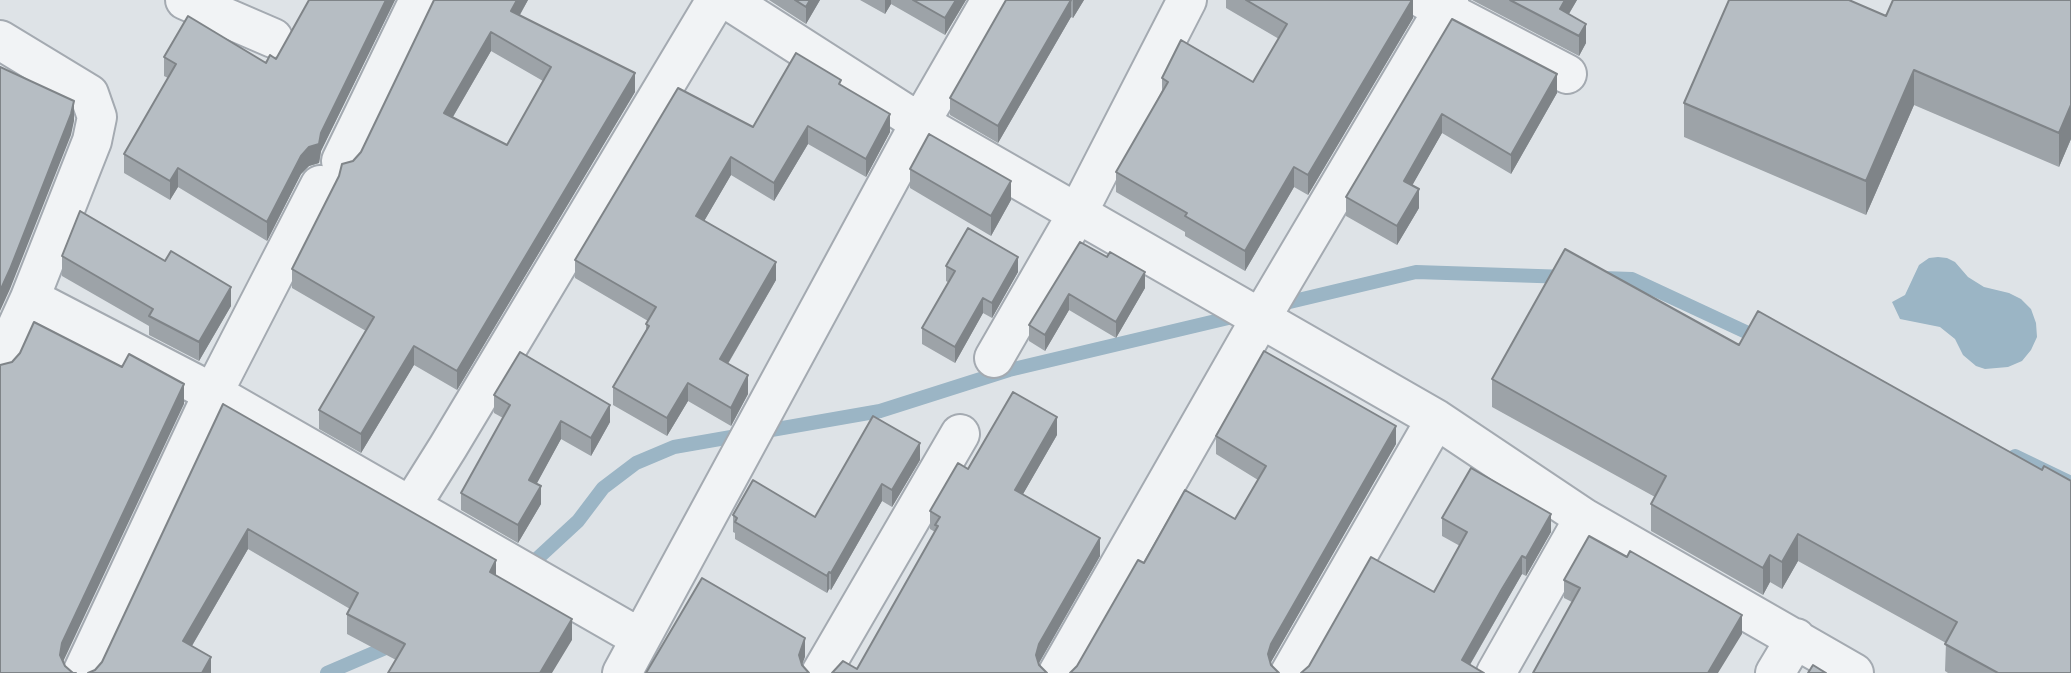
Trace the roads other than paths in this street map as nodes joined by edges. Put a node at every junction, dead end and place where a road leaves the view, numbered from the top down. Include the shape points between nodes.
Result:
1 (185, 0) edge
2 (419, 0) edge
3 (716, 0) edge
4 (728, 0) edge
5 (991, 0) edge
6 (1187, 0) edge
7 (1439, 3) edge
8 (273, 38) dead end
9 (0, 40) edge
10 (1567, 74) dead end
11 (920, 123) junction
12 (1077, 214) junction
13 (30, 298) junction
14 (1259, 317) junction
15 (995, 358) dead end
16 (0, 364) edge
17 (213, 393) junction
18 (1436, 419) junction
19 (960, 434) dead end
20 (424, 513) junction
21 (1584, 518) junction
22 (625, 630) junction
23 (1796, 638) junction
24 (82, 673) edge
25 (622, 673) edge
26 (821, 673) edge
27 (1058, 673) edge
28 (1290, 673) edge
29 (1496, 673) edge
30 (1775, 673) edge
31 (1854, 673) edge

1 - 8 street
2 - 17 street
3 - 20 street via 448,447
4 - 11 street
5 - 11 street
6 - 12 street
7 - 10 street
7 - 14 street via 1335,193
9 - 13 street via 89,94 97,117 92,141
11 - 12 street
11 - 22 street via 695,536
12 - 14 street
12 - 15 street
13 - 16 street
13 - 17 street
14 - 18 street
14 - 27 street
17 - 20 street
17 - 24 street
18 - 21 street
18 - 28 street
19 - 26 street
20 - 22 street
21 - 23 street
21 - 29 street
22 - 25 street
23 - 30 street
23 - 31 street

